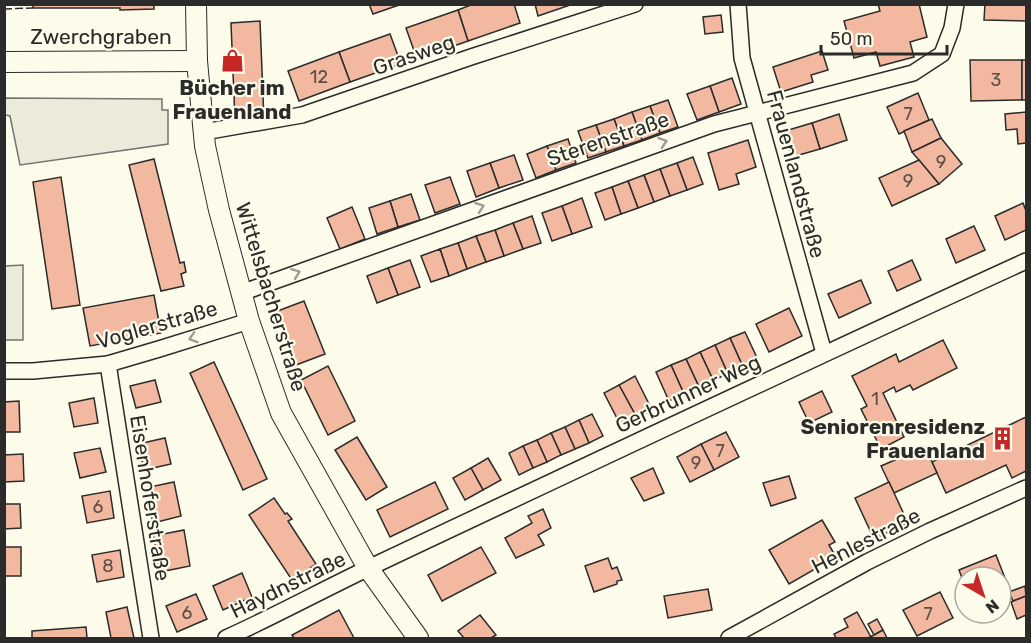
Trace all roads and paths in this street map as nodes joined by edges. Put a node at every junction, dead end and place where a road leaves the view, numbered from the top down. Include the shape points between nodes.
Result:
1 (196, 4) edge
2 (635, 4) edge
3 (738, 4) edge
4 (956, 4) edge
5 (197, 61) junction
6 (4, 62) edge
7 (758, 112) junction
8 (204, 132) junction
9 (1026, 261) edge
10 (241, 292) junction
11 (249, 321) junction
12 (824, 353) junction
13 (108, 364) junction
14 (4, 371) edge
15 (1026, 488) edge
16 (368, 568) junction
17 (151, 639) edge
18 (226, 639) edge
19 (418, 639) edge
20 (729, 639) edge

1 - 5 street, Wittelsbacherstraße
2 - 8 street, Grasweg via 302,116
3 - 7 street, Frauenlandstraße via 742,58
4 - 7 street, Sterenstraße via 942,54 913,73
5 - 6 street, Zwerchgraben
5 - 8 street, Wittelsbacherstraße
10 -> 7 street, Sterenstraße via 714,124
7 - 12 street, Frauenlandstraße
8 - 10 street, Wittelsbacherstraße
9 - 12 street, Gerbrunner Weg
10 - 11 street, Wittelsbacherstraße
11 -> 13 street, Voglerstraße
11 - 16 street, Wittelsbacherstraße via 281,413
12 - 16 street, Gerbrunner Weg
13 - 14 street, Voglerstraße
13 - 17 street, Eisenhoferstraße
15 - 20 street, Henlestraße via 867,562
16 - 18 street, Haydnstraße
16 - 19 street, Wittelsbacherstraße

